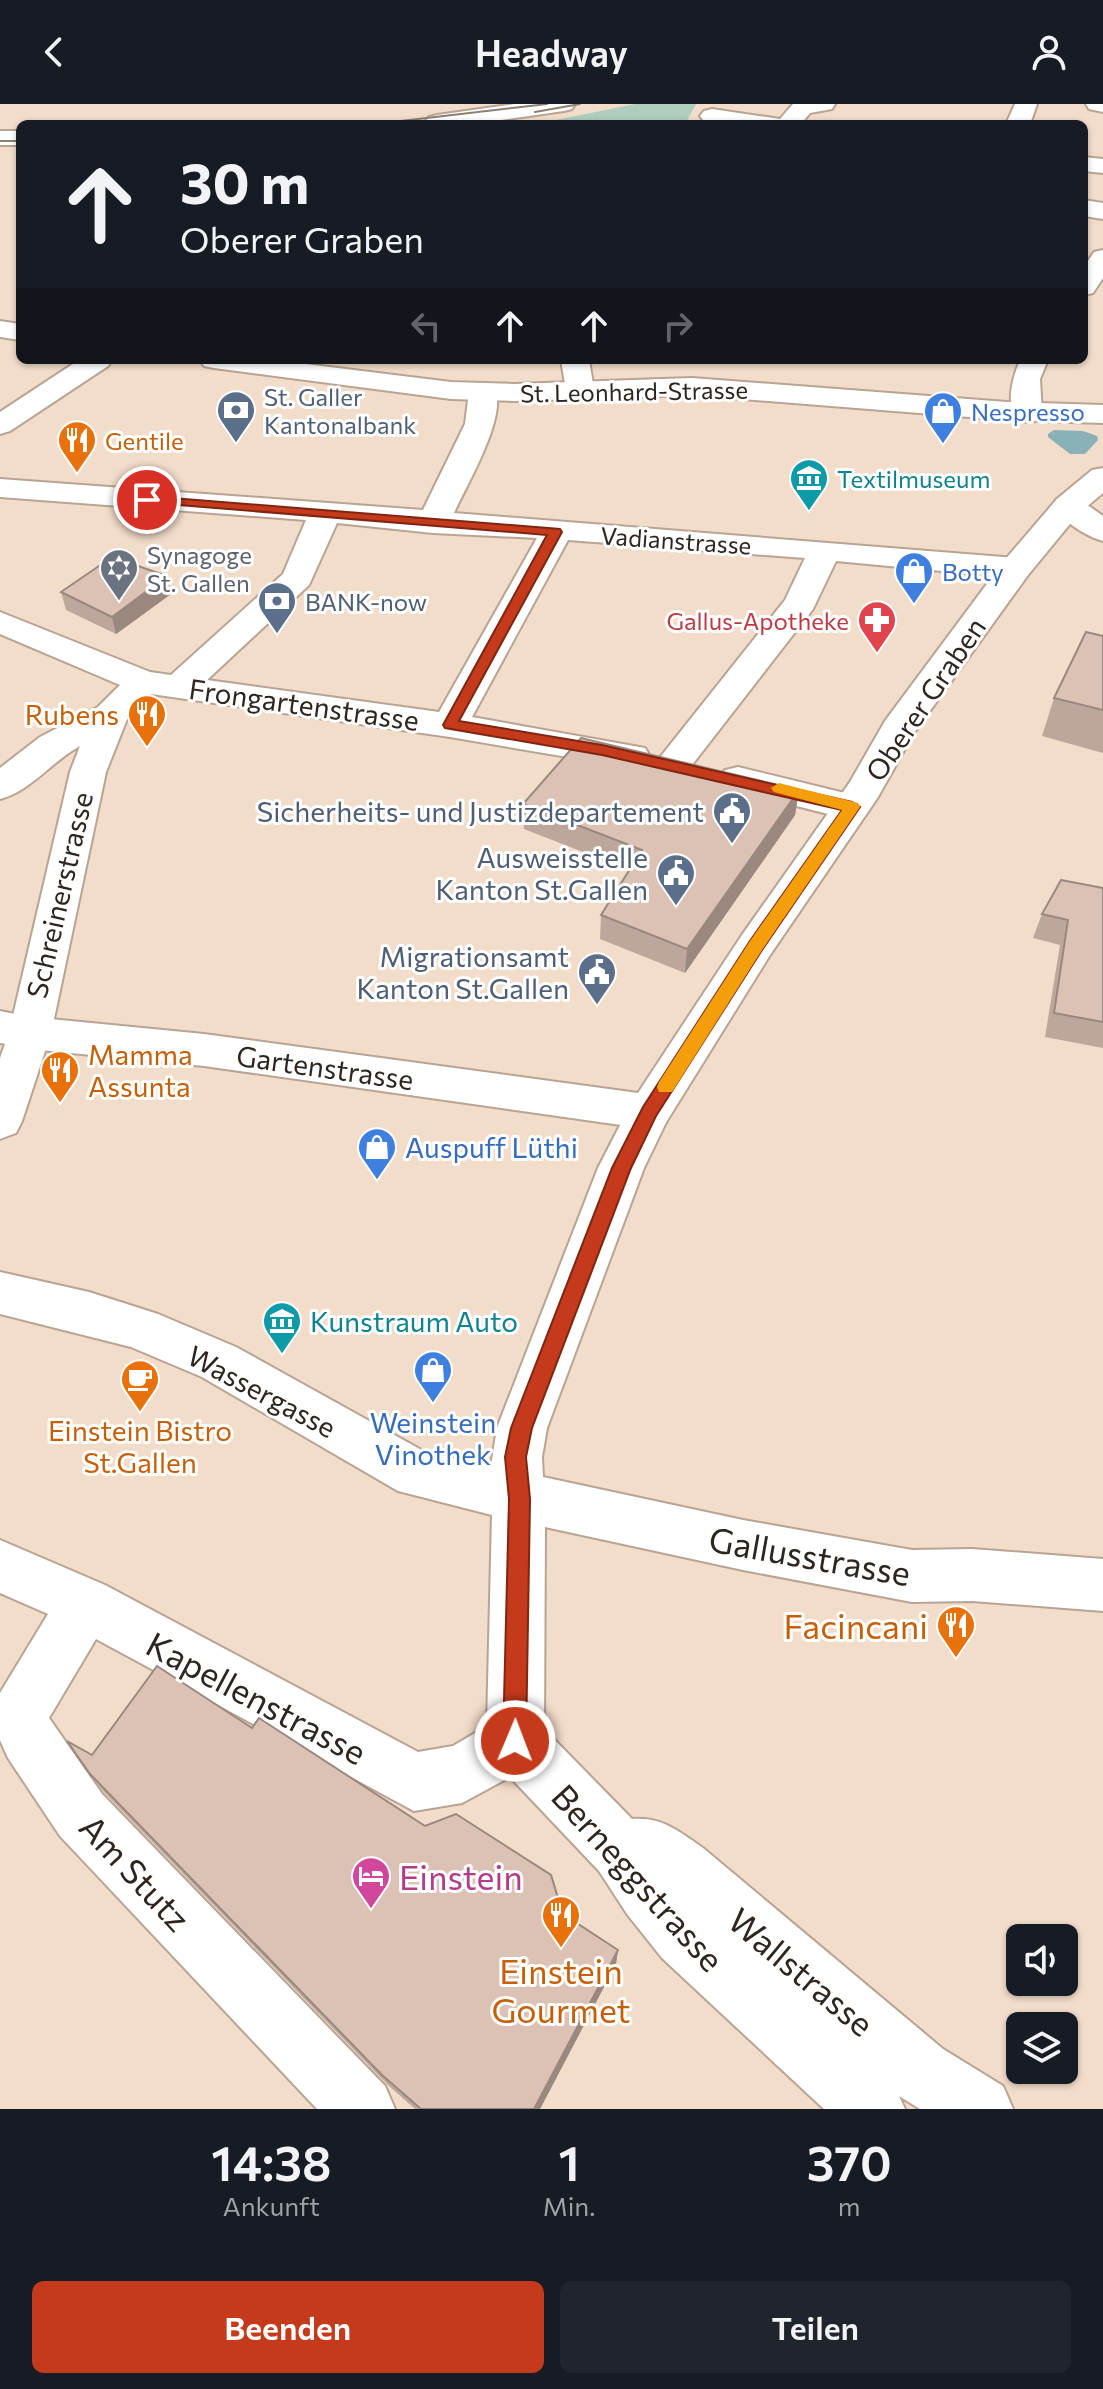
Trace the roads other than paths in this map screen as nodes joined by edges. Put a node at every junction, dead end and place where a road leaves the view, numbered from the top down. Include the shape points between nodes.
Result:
1 (564, 104) edge
2 (824, 104) edge
3 (713, 115) edge
4 (455, 120) edge
5 (746, 120) edge
6 (792, 120) edge
7 (1103, 258) edge
8 (1088, 281) edge
9 (92, 364) edge
10 (244, 364) edge
11 (576, 364) edge
12 (1032, 364) edge
13 (580, 390) junction
14 (483, 392) junction
15 (1027, 413) junction
16 (1103, 414) edge
17 (0, 425) edge
18 (1103, 477) edge
19 (0, 488) edge
20 (1068, 506) junction
21 (325, 514) junction
22 (433, 523) junction
23 (1103, 531) edge
24 (556, 532) junction
25 (825, 550) junction
26 (1016, 568) junction
27 (0, 622) edge
28 (162, 684) junction
29 (111, 715) junction
30 (450, 725) junction
31 (672, 765) junction
32 (0, 787) edge
33 (852, 807) junction
34 (15, 1030) edge
35 (649, 1112) junction
36 (0, 1121) edge
37 (0, 1293) edge
38 (519, 1499) junction
39 (0, 1566) edge
40 (1103, 1585) edge
41 (86, 1604) junction
42 (515, 1741) junction
43 (620, 1850) junction
44 (362, 2109) edge
45 (872, 2109) edge
46 (980, 2109) edge

1 - 4 street
2 - 6 street via 802,108
3 - 5 street
7 - 8 street
9 - 17 street
10 - 14 street, St. Leonhard-Strasse
11 - 13 street
12 - 15 street via 1026,379
13 - 14 street, St. Leonhard-Strasse
13 - 15 street, St. Leonhard-Strasse via 721,387
14 - 22 street via 480,424
15 - 16 street, St. Leonhard-Strasse
18 - 20 street, Oberer Graben
19 - 21 street, Vadianstrasse
20 - 23 street
20 - 26 street, Oberer Graben
21 - 22 street, Vadianstrasse
21 - 28 street, Schreinerstrasse via 297,578
22 - 24 street, Vadianstrasse
24 - 25 street, Vadianstrasse
24 - 30 street
25 - 26 street, Vadianstrasse
25 - 31 street via 801,602
26 - 33 street, Oberer Graben via 898,729
27 - 28 street, Frongartenstrasse
28 - 29 street, Schreinerstrasse
28 - 30 street, Frongartenstrasse
29 - 32 street via 53,745
29 - 34 street, Schreinerstrasse via 33,1009
30 - 31 street, Frongartenstrasse
31 - 33 street, Frongartenstrasse
33 - 35 street, Oberer Graben
34 - 35 street, Gartenstrasse via 204,1050
34 - 36 street, Schreinerstrasse
35 - 38 street, Oberer Graben via 621,1168 522,1428 516,1457
37 - 38 street, Wassergasse via 141,1329 219,1362 416,1474
38 - 40 street, Gallusstrasse via 912,1576
38 - 42 street
39 - 41 street, Kapellenstrasse
41 - 42 street, Kapellenstrasse via 414,1782 462,1774
41 - 44 street, Am Stutz via 23,1706 20,1720 28,1738 81,1815
42 - 43 street, Berneggstrasse
43 - 45 street, Berneggstrasse via 684,1936
43 - 46 street, Wallstrasse via 651,1848 682,1869 920,2072

